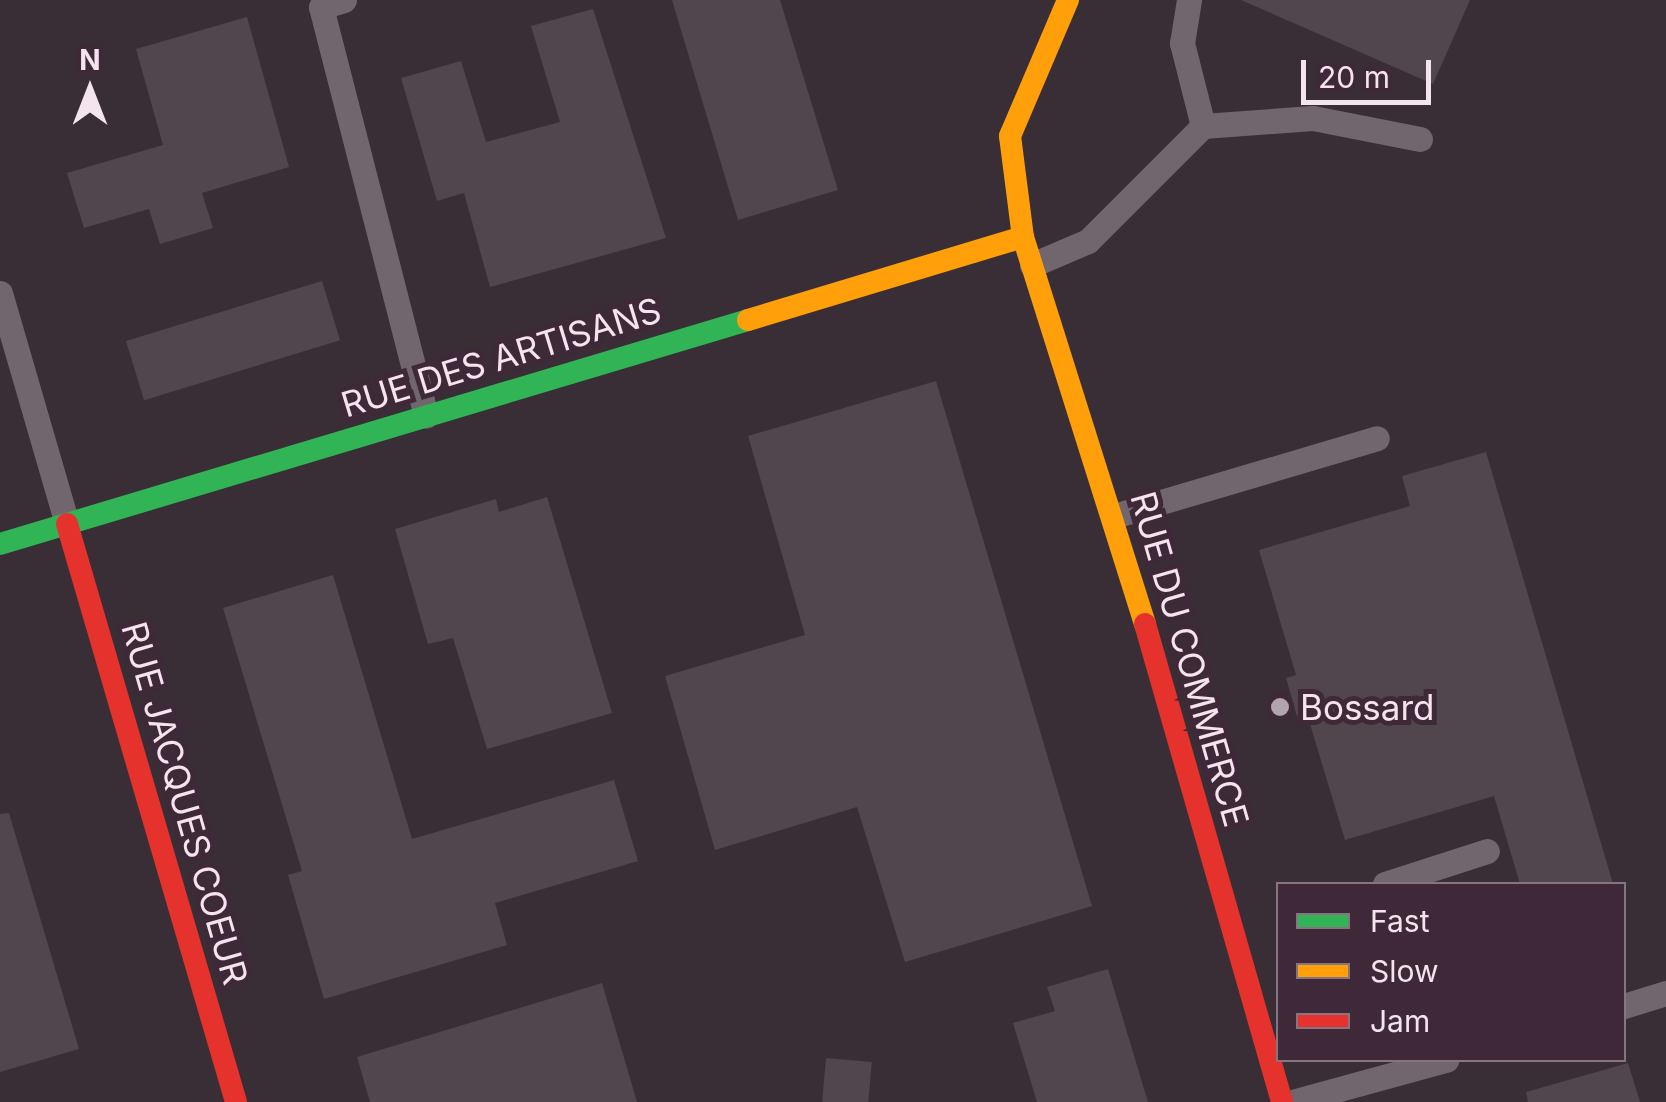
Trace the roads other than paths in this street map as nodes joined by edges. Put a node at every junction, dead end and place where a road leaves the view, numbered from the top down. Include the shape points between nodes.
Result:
1 (344, 0) edge
2 (1068, 0) edge
3 (1189, 0) edge
4 (1203, 126) junction
5 (1420, 139) dead end
6 (1023, 237) junction
7 (1032, 266) junction
8 (0, 293) edge
9 (426, 416) junction
10 (1376, 438) dead end
11 (1114, 516) junction
12 (67, 524) junction
13 (0, 544) edge
14 (1487, 851) dead end
15 (1391, 882) edge
16 (1666, 993) edge
17 (1626, 1005) edge
18 (1271, 1039) edge
19 (1441, 1062) edge
20 (1366, 1092) edge
21 (234, 1102) edge
22 (1282, 1102) edge
23 (1292, 1102) edge

1 - 9 lane via 322,7
2 - 6 street, RUE DU COMMERCE via 1010,136
3 - 4 lane via 1182,43
4 - 5 lane via 1312,118
4 - 7 lane via 1088,241
6 - 7 street, RUE DU COMMERCE
6 - 9 street, RUE DES ARTISANS
7 - 11 street, RUE DU COMMERCE
8 - 12 lane
9 - 12 street, RUE DES ARTISANS
10 - 11 lane
11 - 18 street, RUE DU COMMERCE
12 - 13 street, RUE DES ARTISANS
12 - 21 street, RUE JACQUES COEUR
14 - 15 lane
16 - 17 lane
18 - 22 street, RUE DU COMMERCE
19 - 20 lane
20 - 23 lane

